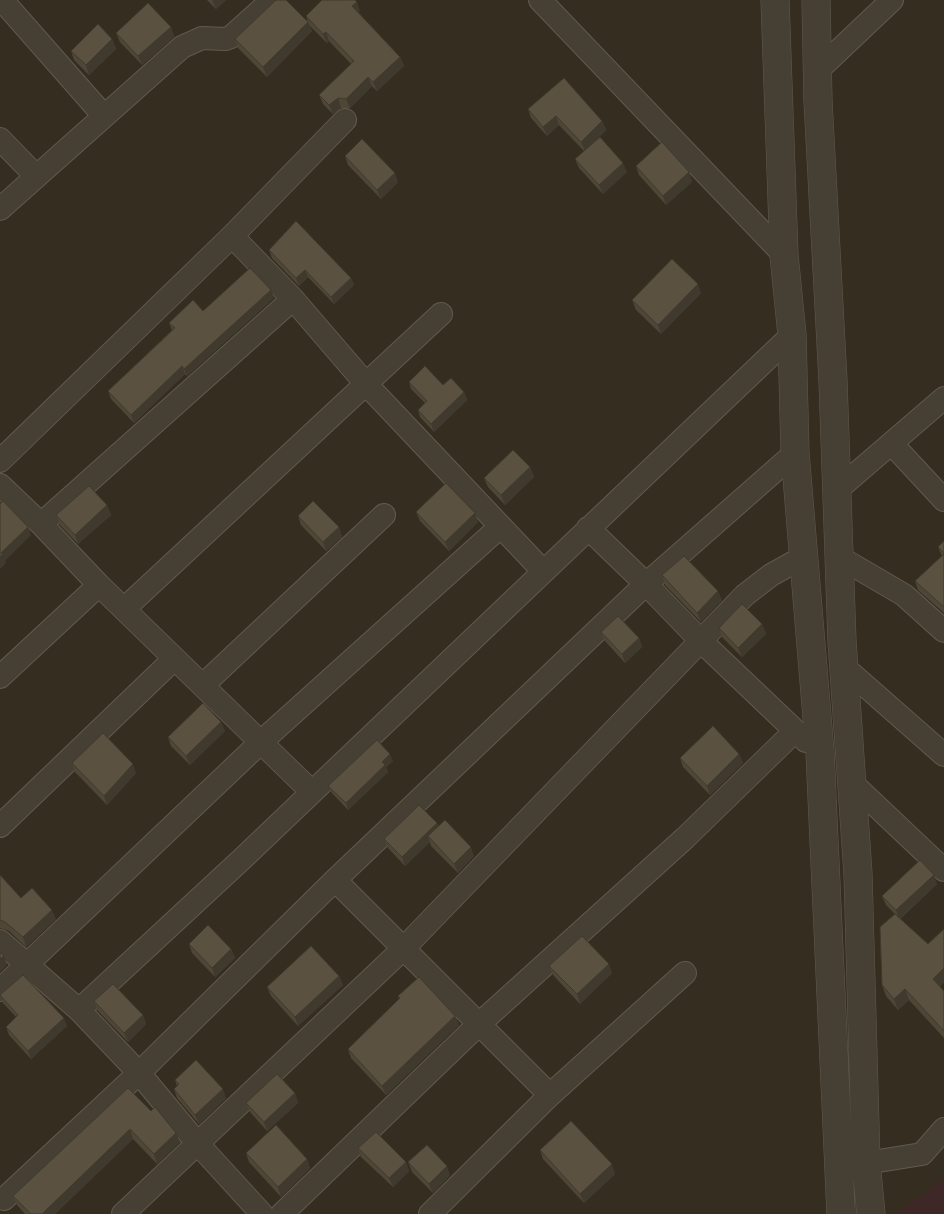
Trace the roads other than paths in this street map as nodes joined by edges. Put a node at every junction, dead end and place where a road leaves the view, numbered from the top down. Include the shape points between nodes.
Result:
1 (2, 0) edge
2 (272, 0) edge
3 (540, 0) edge
4 (775, 0) edge
5 (816, 0) edge
6 (892, 0) edge
7 (817, 71) junction
8 (104, 116) junction
9 (346, 120) dead end
10 (0, 139) edge
11 (36, 176) junction
12 (0, 209) edge
13 (232, 236) junction
14 (784, 255) junction
15 (292, 300) junction
16 (441, 314) dead end
17 (792, 335) junction
18 (366, 384) junction
19 (944, 398) edge
20 (892, 444) junction
21 (795, 453) junction
22 (0, 461) edge
23 (0, 485) edge
24 (837, 490) junction
25 (944, 500) edge
26 (384, 515) dead end
27 (41, 524) junction
28 (500, 527) junction
29 (588, 528) junction
30 (805, 556) junction
31 (839, 557) junction
32 (543, 571) junction
33 (646, 584) junction
34 (99, 585) junction
35 (124, 609) junction
36 (944, 631) edge
37 (702, 642) junction
38 (174, 659) junction
39 (844, 667) junction
40 (0, 677) edge
41 (204, 685) junction
42 (795, 731) junction
43 (262, 741) junction
44 (820, 753) junction
45 (944, 755) edge
46 (852, 783) junction
47 (312, 791) junction
48 (0, 826) edge
49 (944, 870) edge
50 (335, 880) junction
51 (0, 941) edge
52 (403, 949) junction
53 (26, 963) junction
54 (685, 973) dead end
55 (0, 990) edge
56 (79, 1010) junction
57 (478, 1026) junction
58 (139, 1073) junction
59 (550, 1095) junction
60 (944, 1129) edge
61 (944, 1142) edge
62 (198, 1144) junction
63 (922, 1154) junction
64 (866, 1163) junction
65 (4, 1199) dead end
66 (123, 1214) edge
67 (262, 1214) edge
68 (282, 1214) edge
69 (430, 1214) edge
70 (841, 1214) edge
71 (871, 1214) edge

1 - 8 street
2 - 8 street via 231,37 202,38 182,47
3 - 14 street
4 - 14 street
5 - 7 street
6 - 7 street
7 - 24 street
8 - 11 street
9 - 13 street
10 - 11 street
11 - 12 street
13 - 15 street
13 - 22 street
14 - 17 street
15 - 18 street
15 - 27 street
16 - 18 street
17 - 21 street
17 - 29 street
18 - 28 street
18 - 35 street
19 - 20 street
20 - 24 street
20 - 25 street
21 - 30 street
21 - 33 street
23 - 27 street
24 - 31 street
26 - 41 street
27 - 34 street
28 - 32 street
28 - 43 street
29 - 32 street
29 - 33 street
30 - 37 street via 757,584
30 - 44 street
31 - 36 street via 904,595
31 - 39 street
32 - 47 street
33 - 37 street
33 - 50 street
34 - 35 street
34 - 40 street
35 - 38 street
37 - 42 street
37 - 52 street
38 - 41 street
38 - 48 street
39 - 45 street
39 - 46 street
41 - 43 street
42 - 44 street
42 - 57 street via 685,838
43 - 47 street
43 - 53 street
44 - 70 street
46 - 49 street
46 - 64 street via 858,874
47 - 56 street
50 - 52 street
50 - 58 street
51 - 53 street
52 - 57 street
52 - 62 street
53 - 55 street
53 - 56 street
54 - 59 street
56 - 58 street
57 - 59 street
57 - 68 street
58 - 62 street
58 - 65 street
59 - 69 street
60 - 63 street
61 - 63 street
62 - 66 street
62 - 67 street
63 - 64 street
64 - 71 street

